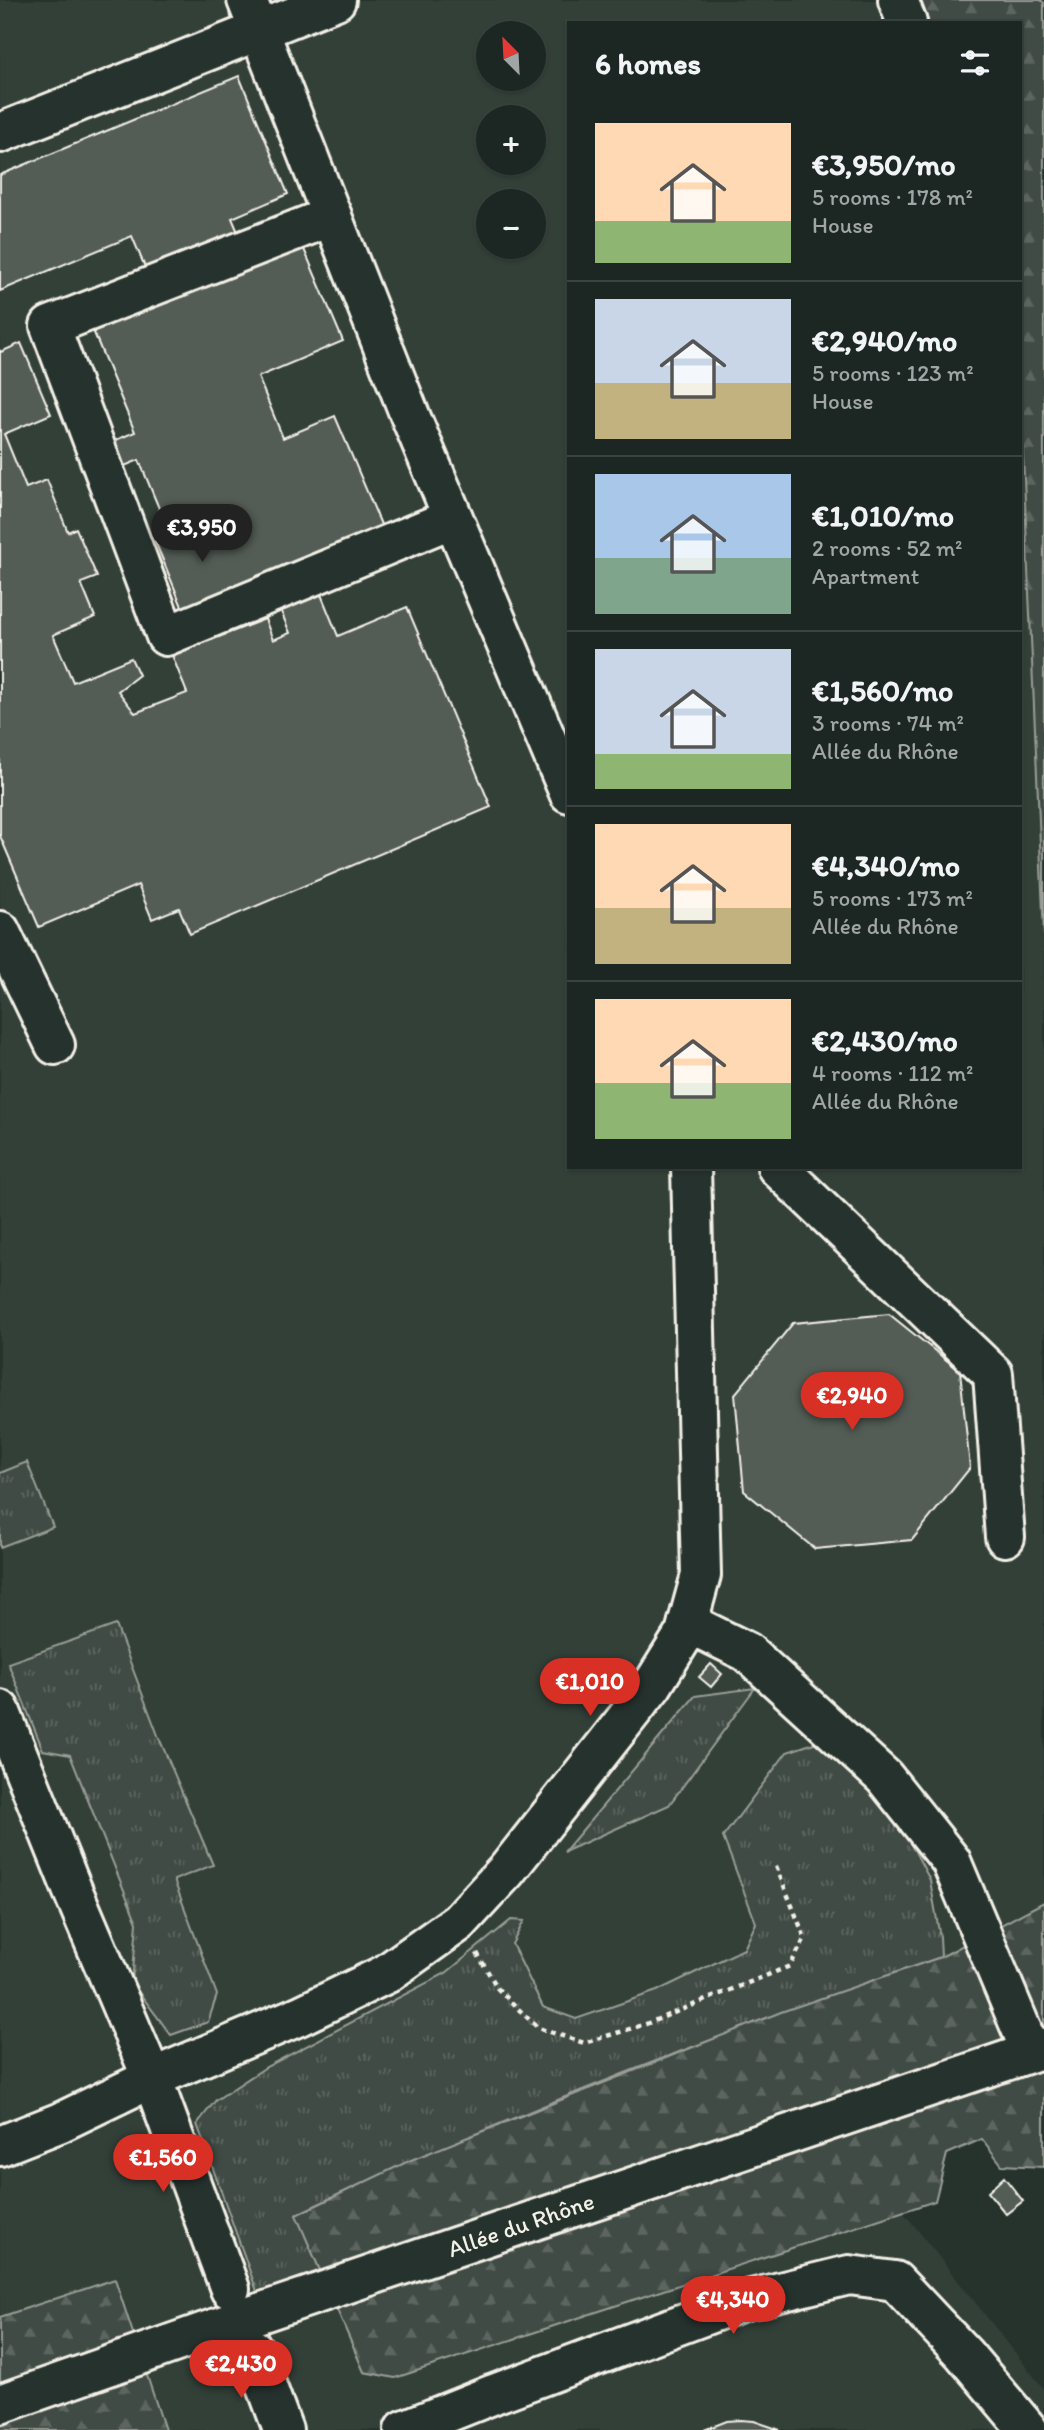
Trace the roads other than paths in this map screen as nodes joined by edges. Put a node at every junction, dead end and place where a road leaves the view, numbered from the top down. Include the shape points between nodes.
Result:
1 (336, 0) edge
2 (898, 0) edge
3 (253, 15) edge
4 (906, 21) edge
5 (0, 133) edge
6 (331, 216) junction
7 (453, 518) junction
8 (567, 788) edge
9 (0, 931) edge
10 (55, 1045) dead end
11 (691, 1169) edge
12 (779, 1169) edge
13 (1005, 1537) dead end
14 (688, 1623) junction
15 (0, 1710) edge
16 (1038, 2050) edge
17 (152, 2078) junction
18 (0, 2146) edge
19 (230, 2289) dead end
20 (253, 2349) dead end
21 (0, 2404) edge
22 (284, 2430) edge
23 (404, 2430) edge
24 (1028, 2430) edge

1 - 3 street
2 - 4 street
3 - 5 street
3 - 6 street
6 - 7 street
6 - 7 street via 50,326 166,636
7 - 8 street
9 - 10 street
11 - 14 street via 701,1575
12 - 13 street via 993,1374
14 - 16 street via 747,1652 884,1777 951,1861
14 - 17 street via 652,1686 507,1870 459,1922 386,1975
15 - 17 street
16 - 21 street, Allée du Rhône
17 - 18 street
17 - 19 street
20 - 22 street
23 - 24 street via 743,2301 849,2275 895,2281

